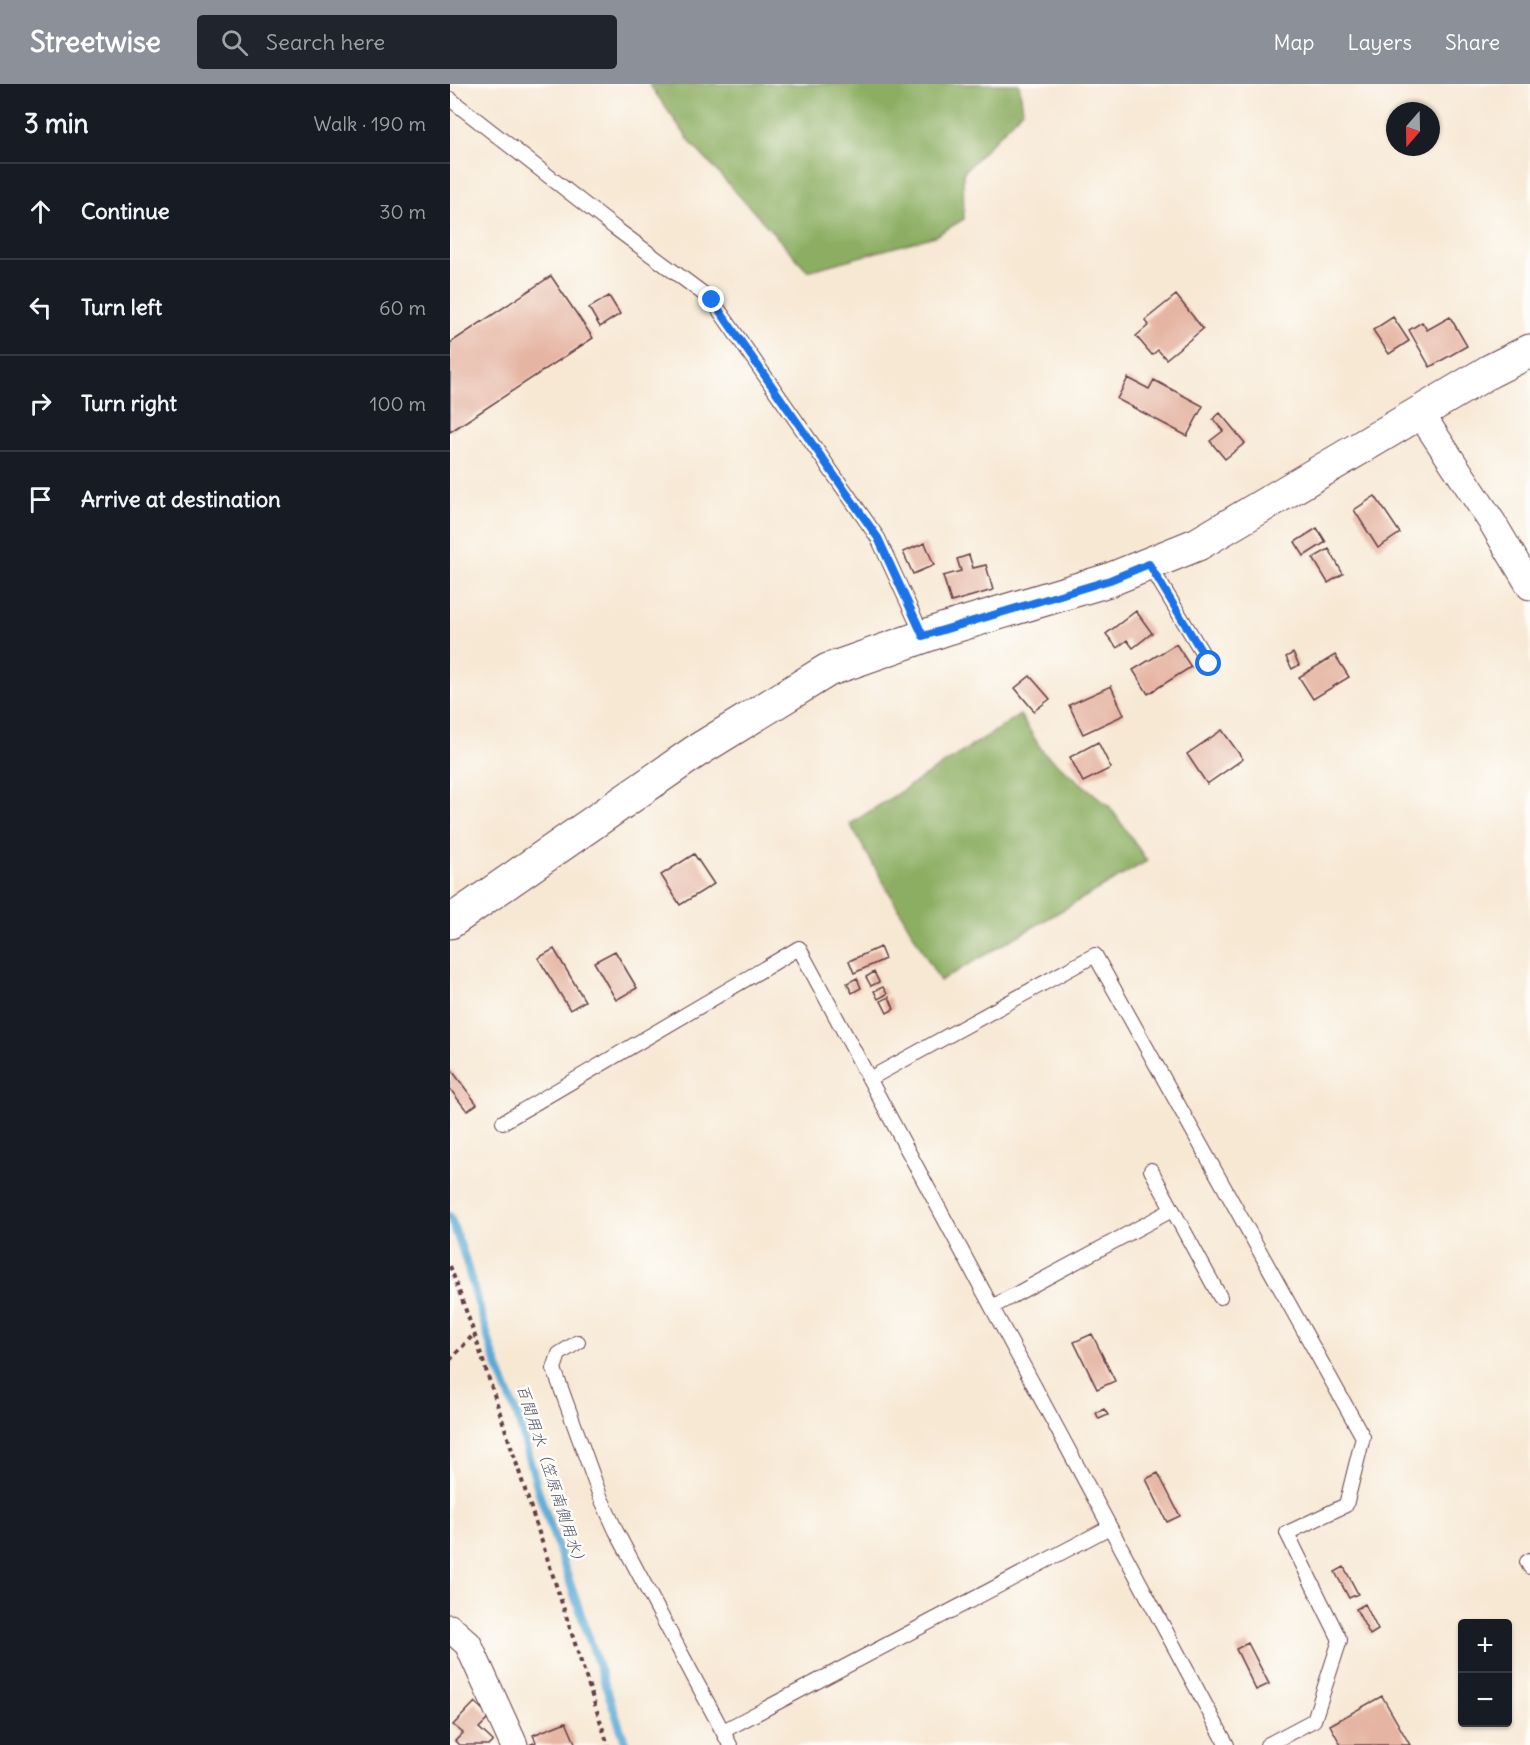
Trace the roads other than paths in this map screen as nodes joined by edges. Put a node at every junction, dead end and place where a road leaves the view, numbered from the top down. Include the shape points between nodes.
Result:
1 (450, 99) edge
2 (1530, 351) edge
3 (1420, 413) junction
4 (1149, 564) junction
5 (1530, 586) edge
6 (923, 636) junction
7 (1209, 664) dead end
8 (450, 922) edge
9 (869, 1078) junction
10 (503, 1122) dead end
11 (1151, 1170) dead end
12 (1172, 1210) junction
13 (1220, 1297) dead end
14 (992, 1307) junction
15 (578, 1342) dead end
16 (1110, 1527) junction
17 (1530, 1560) edge
18 (1530, 1567) edge
19 (450, 1628) edge
20 (723, 1731) junction
21 (514, 1745) edge
22 (730, 1745) edge
23 (1227, 1745) edge
24 (1267, 1745) edge

1 - 6 lane via 712,300 878,538
2 - 3 street
3 - 4 street via 1198,544
3 - 5 street
4 - 6 street via 1110,580
4 - 7 lane
6 - 8 street via 828,670 695,752
9 - 10 lane via 799,948
9 - 14 lane
9 - 24 lane via 1095,955 1363,1437 1346,1505 1287,1533 1340,1640 1314,1720
11 - 12 lane
12 - 13 lane
12 - 14 lane
14 - 16 lane
15 - 20 lane via 559,1354 554,1369 600,1496
16 - 20 lane
16 - 23 lane
17 - 18 lane
19 - 21 street via 468,1644
20 - 22 lane

